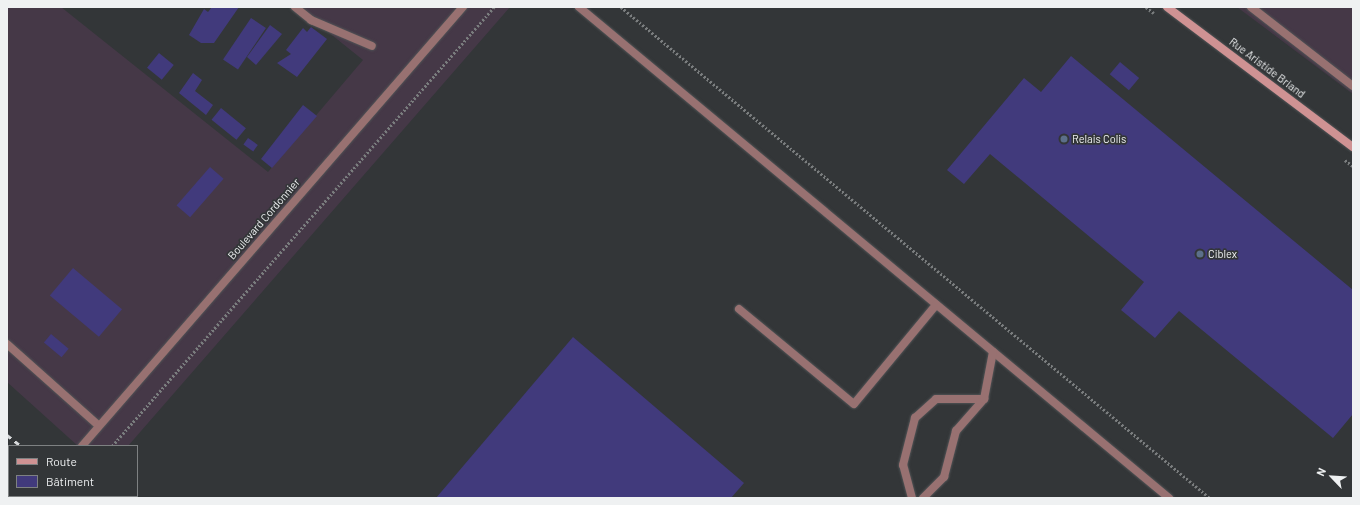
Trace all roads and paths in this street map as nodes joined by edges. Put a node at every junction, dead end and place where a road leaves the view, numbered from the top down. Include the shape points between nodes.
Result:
1 (295, 7) edge
2 (463, 7) edge
3 (494, 7) edge
4 (579, 7) edge
5 (621, 7) edge
6 (1167, 7) edge
7 (1251, 7) edge
8 (372, 46) dead end
9 (1353, 86) edge
10 (1353, 147) edge
11 (936, 304) junction
12 (739, 309) dead end
13 (7, 344) edge
14 (994, 352) junction
15 (984, 399) junction
16 (99, 426) junction
17 (83, 445) edge
18 (113, 445) edge
19 (912, 498) edge
20 (923, 498) edge
21 (1169, 498) edge
22 (1210, 498) edge

1 - 8 street via 311,20
2 - 16 street, Boulevard Cordonnier
3 - 18 path
4 - 11 street
5 - 22 path
6 - 10 main road, Rue Aristide Briand
7 - 9 street
11 - 12 street via 854,404
11 - 14 street
13 - 16 street
14 - 15 street
14 - 21 street
15 - 19 street via 936,399 915,418 903,465
15 - 20 street via 956,431 944,478
16 - 17 street, Boulevard Cordonnier

